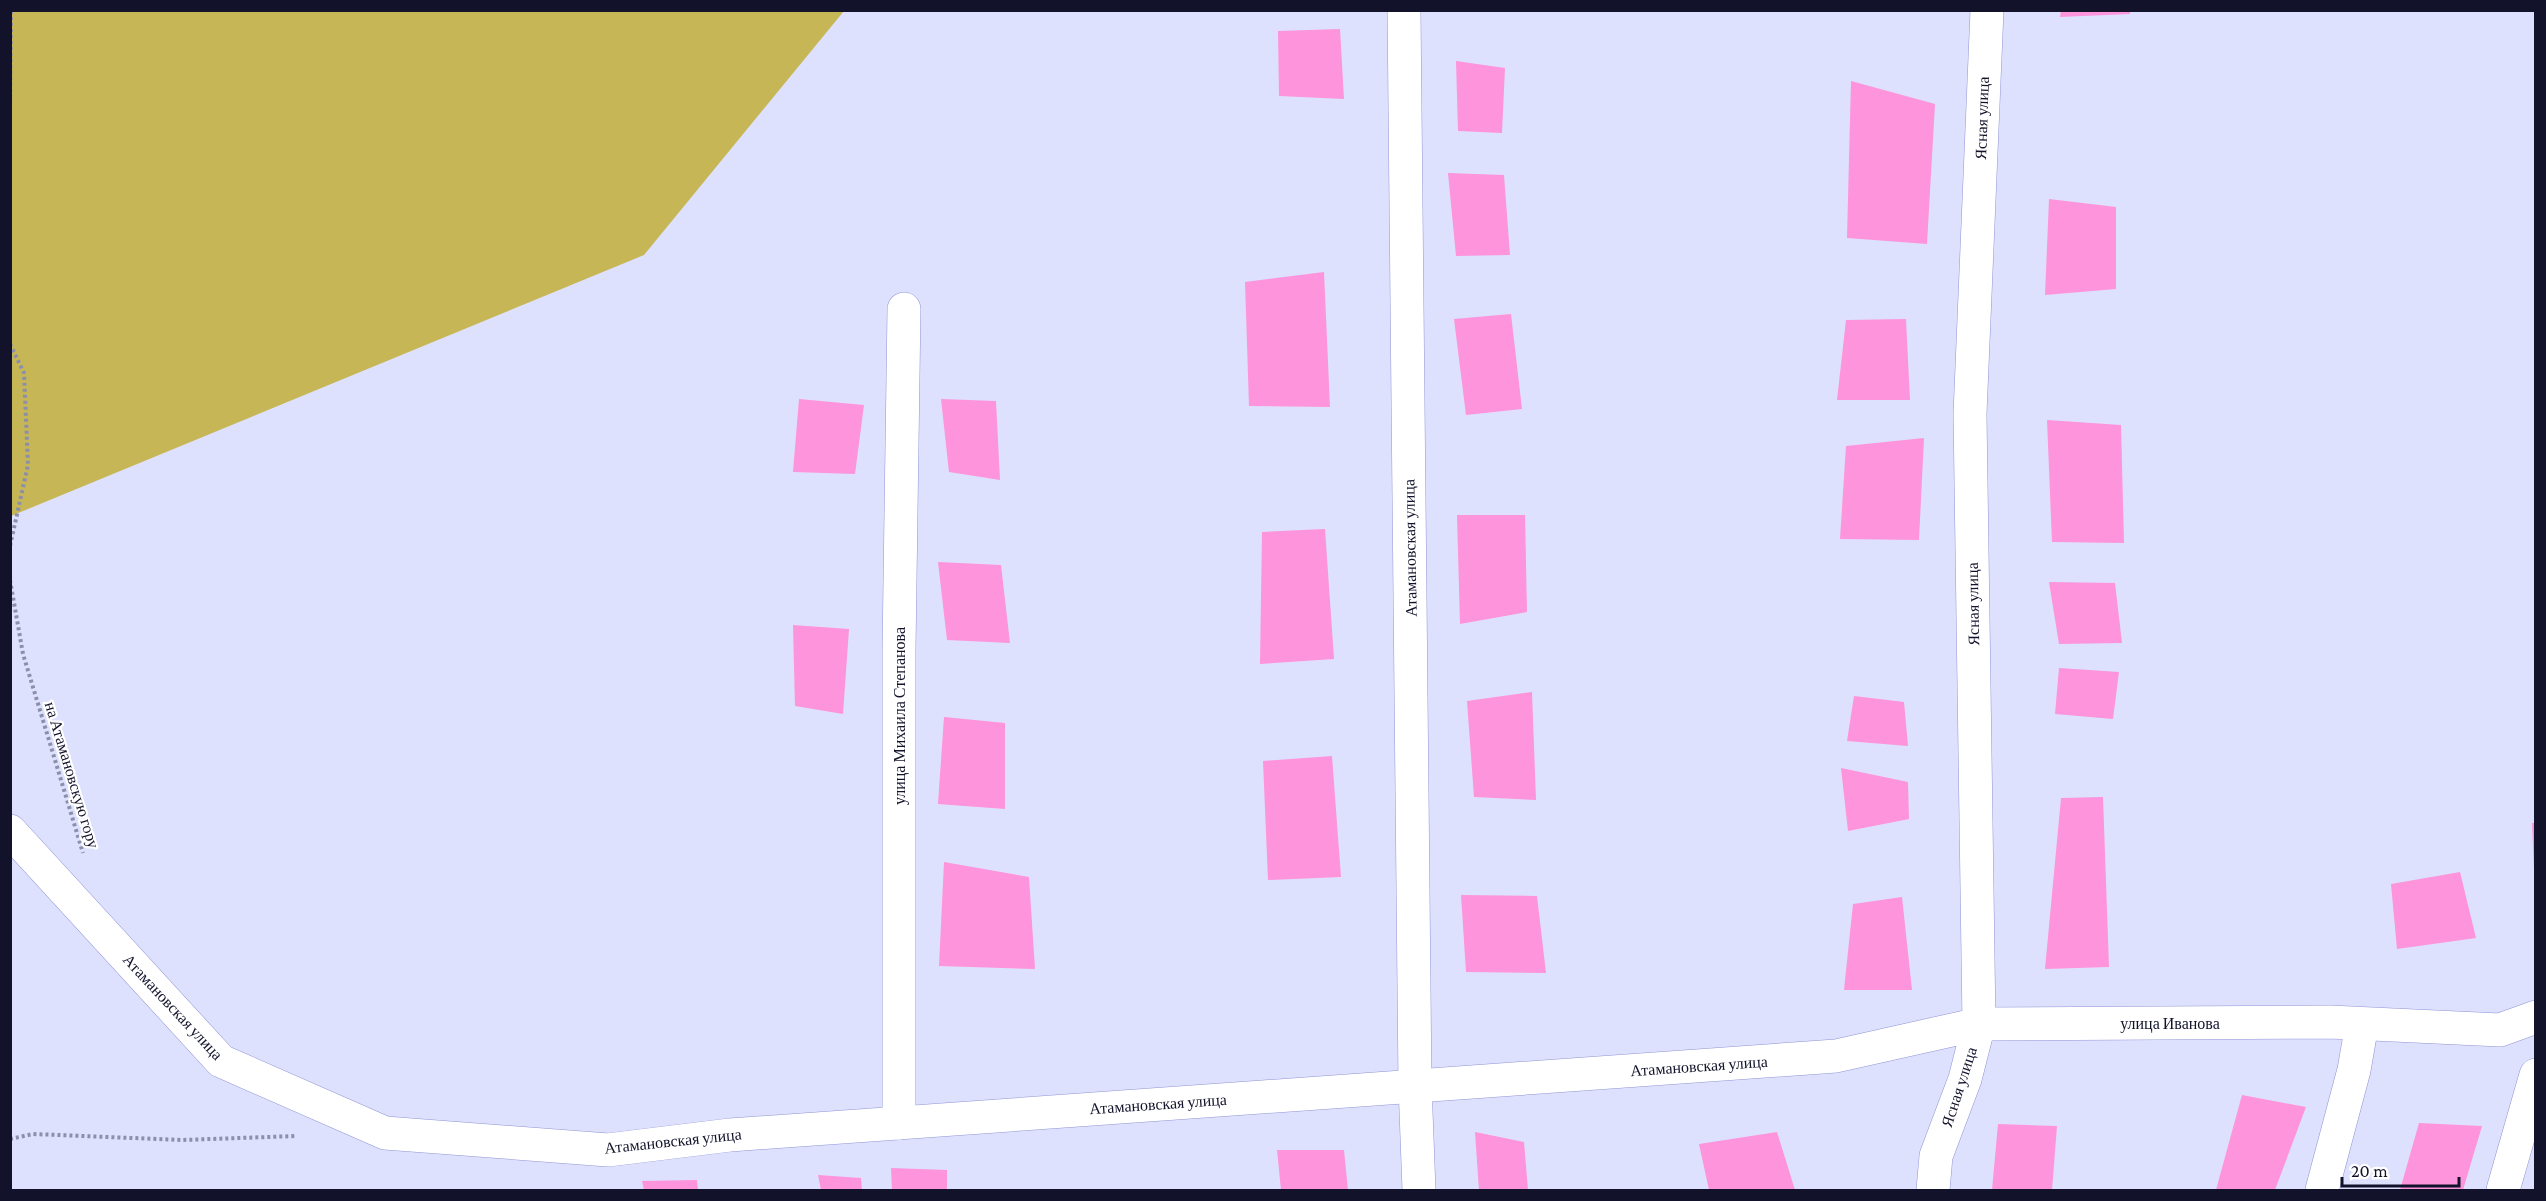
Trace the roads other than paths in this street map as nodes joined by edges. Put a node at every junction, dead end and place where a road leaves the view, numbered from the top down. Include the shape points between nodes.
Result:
1 (1404, 10) edge
2 (1987, 10) edge
3 (904, 309) dead end
4 (10, 831) edge
5 (2535, 1017) edge
6 (2362, 1023) junction
7 (1979, 1024) junction
8 (2535, 1075) edge
9 (1415, 1085) junction
10 (900, 1123) junction
11 (1419, 1191) edge
12 (1933, 1191) edge
13 (2322, 1191) edge
14 (2503, 1191) edge

1 - 9 street, Атамановская улица
2 - 7 street, Ясная улица via 1971,414
3 - 10 street, улица Михаила Степанова via 899,649
4 - 10 street, Атамановская улица via 221,1061 385,1133 608,1150 730,1135
5 - 6 street, улица Иванова via 2500,1030
6 - 7 street, улица Иванова
6 - 13 street via 2354,1070
7 - 9 street, Атамановская улица via 1836,1056
7 - 12 street, Ясная улица via 1965,1079 1936,1156
8 - 14 street
9 - 10 street, Атамановская улица
9 - 11 street, Атамановская улица

